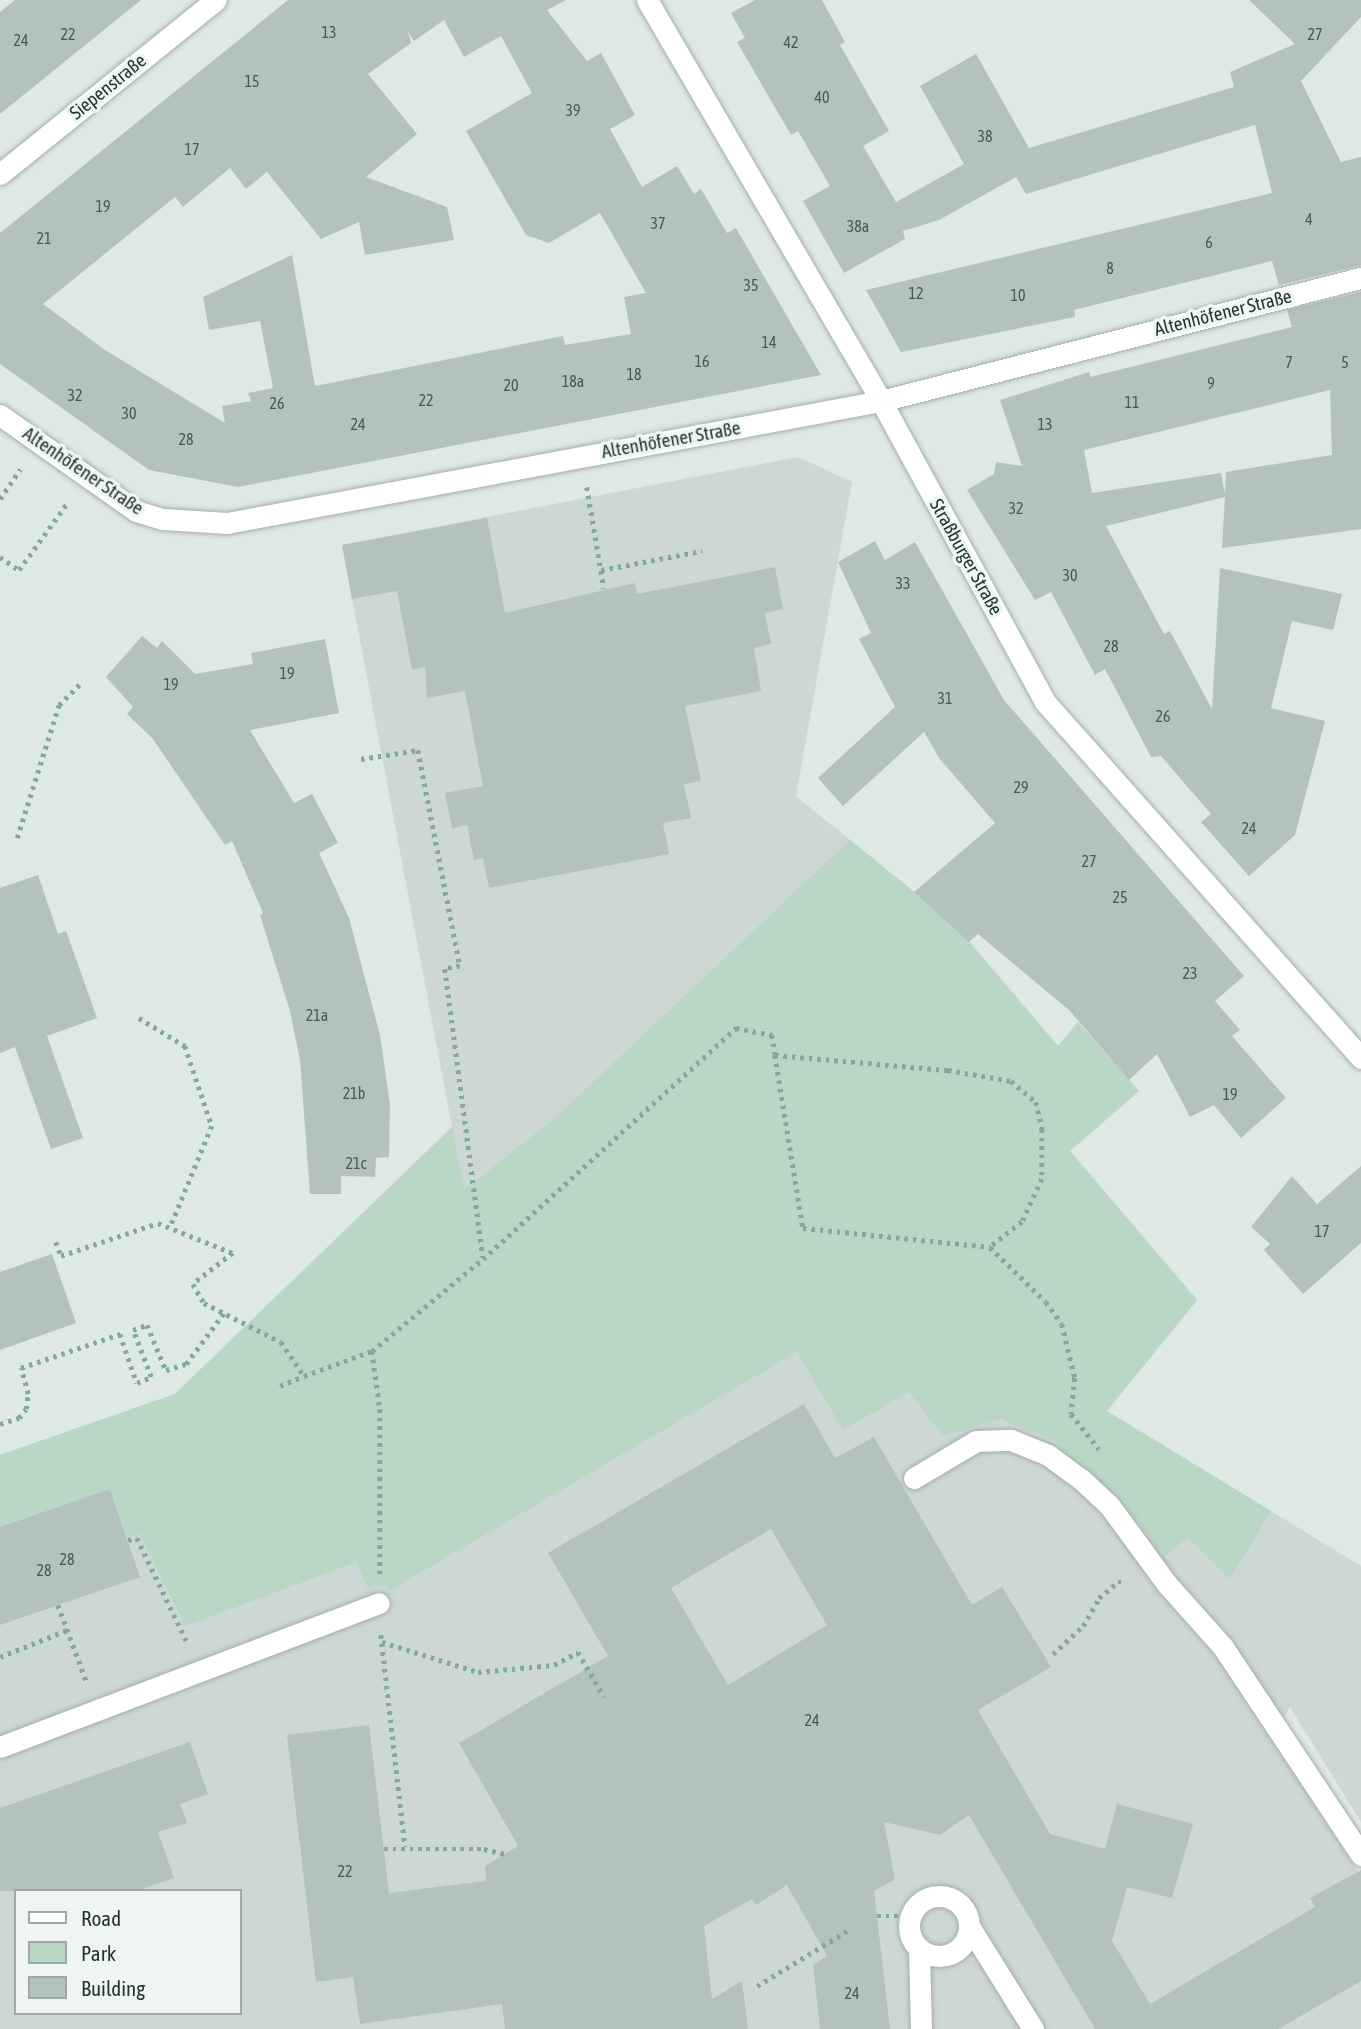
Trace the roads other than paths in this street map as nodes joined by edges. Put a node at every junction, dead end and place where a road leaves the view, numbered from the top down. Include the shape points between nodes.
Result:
1 (216, 0) edge
2 (647, 0) edge
3 (0, 173) edge
4 (1361, 278) edge
5 (881, 401) junction
6 (0, 415) edge
7 (1361, 1058) edge
8 (914, 1478) dead end
9 (379, 1603) road end
10 (0, 1747) edge
11 (1361, 1855) edge
12 (969, 1926) junction
13 (919, 1949) junction
14 (921, 2029) edge
15 (1033, 2029) edge

1 - 3 street, Siepenstraße
2 - 5 street, Straßburger Straße
4 - 5 street, Altenhöfener Straße
5 - 6 street, Altenhöfener Straße via 227,523 163,519 136,511
5 - 7 street, Straßburger Straße via 1045,702
8 - 11 street via 976,1441 1011,1440 1048,1455 1110,1505 1166,1583 1223,1647
9 - 10 street
12 - 13 street via 961,1947 952,1954 940,1957
12 - 13 street via 967,1914 949,1898 926,1899 910,1916 912,1939
12 - 15 street
13 - 14 street

